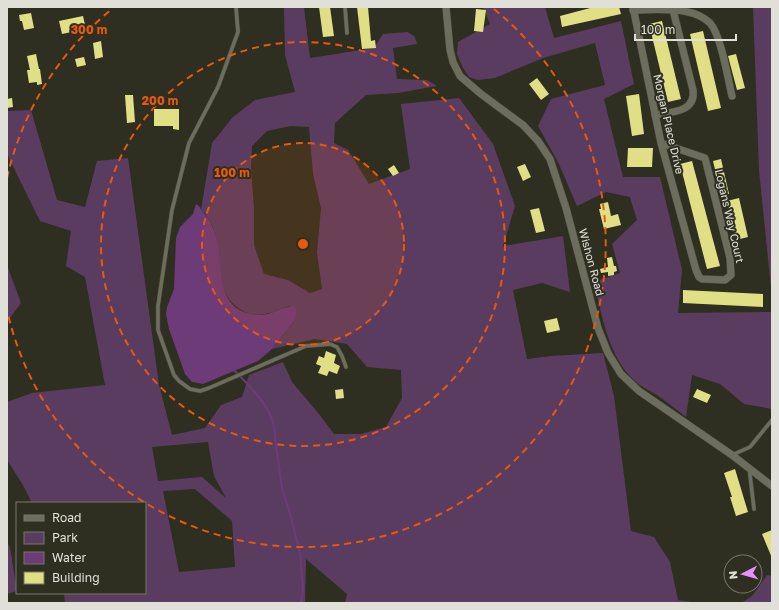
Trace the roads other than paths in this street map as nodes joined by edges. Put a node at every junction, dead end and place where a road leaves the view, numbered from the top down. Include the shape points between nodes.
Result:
1 (236, 7) edge
2 (345, 7) edge
3 (446, 7) edge
4 (633, 9) edge
5 (673, 10) junction
6 (347, 33) dead end
7 (732, 96) dead end
8 (655, 116) junction
9 (661, 143) junction
10 (689, 245) joint
11 (346, 367) dead end
12 (772, 420) edge
13 (732, 455) junction
14 (750, 469) junction
15 (772, 486) edge
16 (754, 509) dead end

1 - 11 lane via 238,32 218,87 189,143 172,210 158,306 158,330 174,375 190,389 209,388 306,346 330,344 337,347
2 - 6 lane
3 - 13 street, Wishon Road via 450,50 460,76 523,125 550,159 566,208 598,328 614,364 624,378 639,391
4 - 5 street
4 - 8 street, Morgan Place Drive
5 - 7 street via 690,12 704,18 710,24 717,36
5 - 8 street via 694,99 682,109
8 - 9 street, Morgan Place Drive
9 - 10 street, Morgan Place Drive
9 - 10 street, Logans Way Court via 705,158 730,258 731,275 725,280 699,277
12 - 13 lane via 750,447
13 - 14 street, Wishon Road
14 - 15 street, Wishon Road
14 - 16 lane

